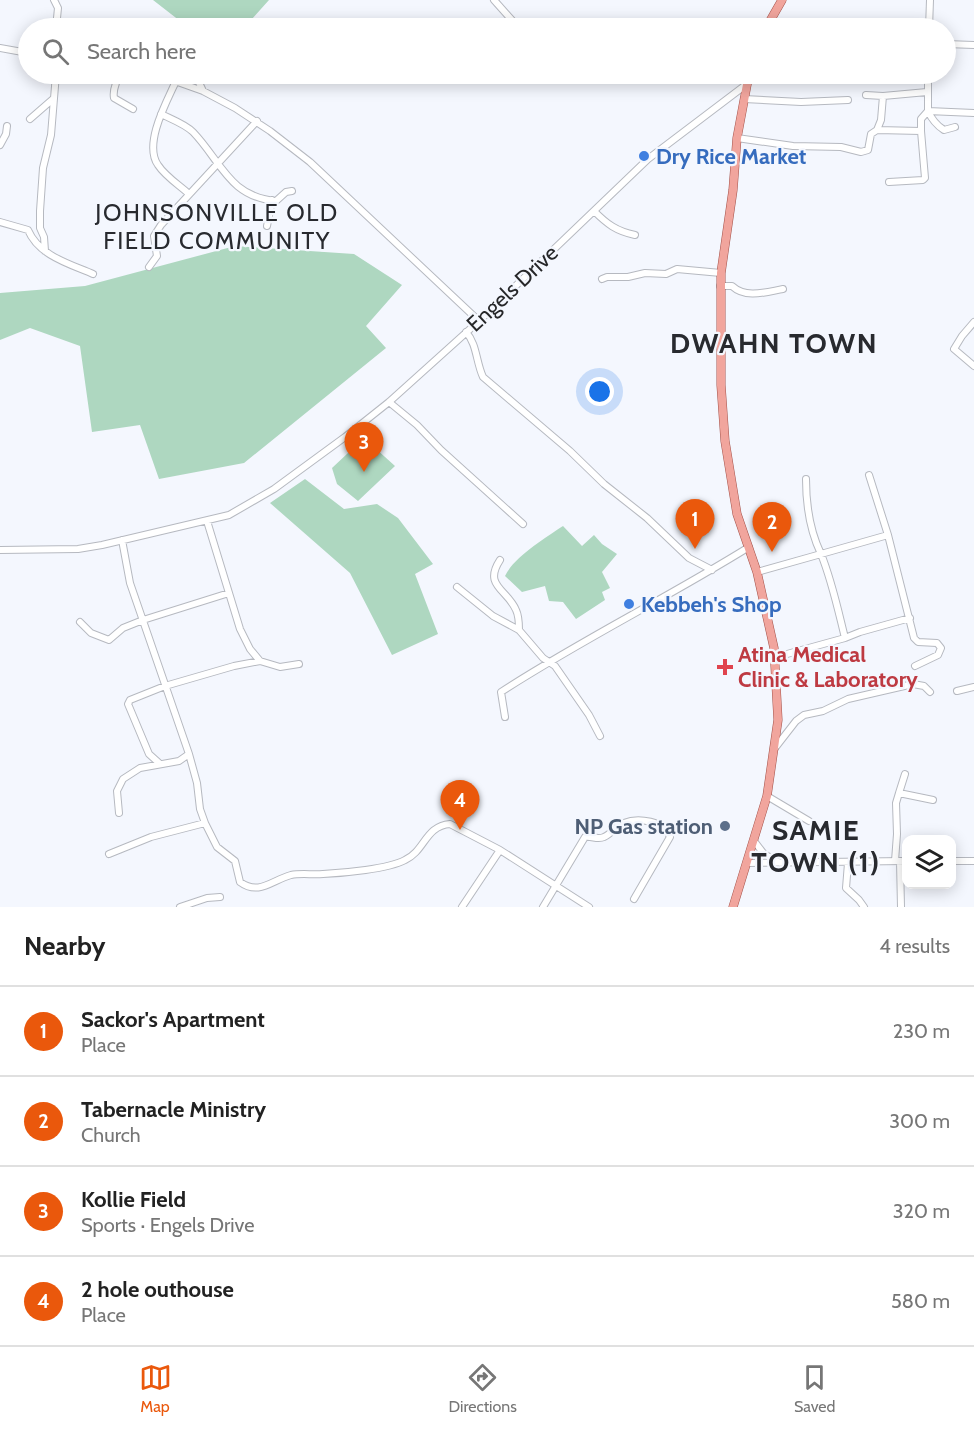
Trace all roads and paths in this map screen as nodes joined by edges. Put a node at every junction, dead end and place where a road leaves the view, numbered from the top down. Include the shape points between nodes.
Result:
1 (54, 0) edge
2 (494, 0) edge
3 (782, 0) edge
4 (930, 0) edge
5 (57, 18) edge
6 (510, 18) edge
7 (772, 18) edge
8 (929, 18) edge
9 (956, 44) edge
10 (974, 45) edge
11 (0, 48) edge
12 (18, 51) edge
13 (55, 84) edge
14 (117, 84) edge
15 (175, 84) edge
16 (184, 84) edge
17 (199, 84) edge
18 (747, 84) joint
19 (927, 84) edge
20 (202, 91) junction
21 (927, 92) junction
22 (866, 95) dead end
23 (883, 96) junction
24 (53, 99) junction
25 (744, 99) junction
26 (848, 100) dead end
27 (134, 109) dead end
28 (928, 111) junction
29 (161, 114) junction
30 (974, 114) edge
31 (30, 119) dead end
32 (256, 122) junction
33 (7, 126) dead end
34 (955, 127) dead end
35 (877, 130) junction
36 (921, 130) junction
37 (737, 138) junction
38 (0, 145) edge
39 (217, 164) junction
40 (889, 182) dead end
41 (292, 191) dead end
42 (189, 194) junction
43 (272, 201) junction
44 (594, 211) junction
45 (0, 222) edge
46 (267, 226) dead end
47 (635, 235) dead end
48 (45, 251) junction
49 (149, 267) dead end
50 (721, 273) junction
51 (93, 274) dead end
52 (602, 279) dead end
53 (720, 286) junction
54 (783, 289) dead end
55 (479, 321) junction
56 (974, 322) edge
57 (466, 332) junction
58 (974, 366) edge
59 (389, 402) junction
60 (869, 475) dead end
61 (806, 479) dead end
62 (207, 521) junction
63 (523, 524) dead end
64 (888, 535) junction
65 (122, 540) junction
66 (749, 547) junction
67 (0, 550) edge
68 (821, 554) junction
69 (500, 560) dead end
70 (712, 570) junction
71 (757, 572) junction
72 (458, 587) dead end
73 (229, 593) junction
74 (910, 618) junction
75 (142, 620) junction
76 (80, 622) dead end
77 (519, 630) junction
78 (845, 638) junction
79 (260, 661) junction
80 (548, 662) junction
81 (775, 662) junction
82 (299, 664) dead end
83 (915, 666) dead end
84 (165, 686) junction
85 (974, 687) edge
86 (957, 691) dead end
87 (930, 692) dead end
88 (505, 717) dead end
89 (600, 736) dead end
90 (775, 748) junction
91 (189, 754) junction
92 (159, 763) junction
93 (905, 774) dead end
94 (899, 793) junction
95 (767, 796) junction
96 (933, 800) dead end
97 (119, 813) dead end
98 (809, 821) dead end
99 (205, 823) junction
100 (754, 841) junction
101 (500, 850) junction
102 (108, 854) dead end
103 (900, 861) edge
104 (956, 861) edge
105 (974, 861) edge
106 (747, 863) junction
107 (780, 863) junction
108 (848, 863) junction
109 (556, 886) junction
110 (220, 897) dead end
111 (634, 899) dead end
112 (180, 907) edge
113 (462, 907) edge
114 (543, 907) edge
115 (589, 907) edge
116 (733, 907) edge
117 (864, 907) edge
118 (901, 907) edge

1 - 5 street
2 - 6 street
3 - 7 main road
4 - 8 street
9 - 10 street
11 - 12 street
13 - 24 street
14 - 27 street via 114,98
15 - 29 street
16 - 20 street
17 - 20 street
18 - 25 main road
18 - 44 street, Engels Drive via 648,159
19 - 21 street
20 - 32 street
21 - 23 street
21 - 28 street
22 - 23 street
23 - 35 street
24 - 31 street
24 - 48 street via 40,211
25 - 26 street
25 - 37 main road
28 - 30 street
28 - 34 street via 940,128
28 - 36 street via 921,119
29 - 39 street via 192,131
29 - 42 street via 154,138 157,165
32 - 39 street
32 - 55 street via 310,162
33 - 38 street
35 - 36 street
35 - 37 street via 868,150 861,152
36 - 40 street via 925,178
37 - 50 main road
39 - 42 street
39 - 43 street via 244,191
41 - 43 street
42 - 49 street via 154,236 158,252
43 - 46 street
44 - 47 street via 619,232
44 - 55 street, Engels Drive
45 - 48 street via 28,230 32,240
48 - 51 street
50 - 52 street via 677,269 666,274
50 - 53 main road
53 - 54 street via 732,286 745,294
53 - 66 main road via 725,441 737,514
55 - 57 street, Engels Drive
56 - 58 street via 954,349
57 - 59 street, Engels Drive
57 - 70 street via 472,338 483,377 689,558
59 - 62 street, Engels Drive via 274,489 229,515
59 - 63 street
60 - 64 street
61 - 68 street via 813,534
62 - 65 street
62 - 73 street
64 - 68 street
64 - 74 street
65 - 67 street via 78,549
65 - 75 street
66 - 70 street
66 - 71 main road
68 - 71 street
68 - 78 street
69 - 77 street via 492,576 516,610
70 - 80 street
71 - 81 main road
72 - 77 street via 493,616
73 - 75 street
73 - 79 street via 240,629
74 - 78 street
74 - 83 street via 918,642 937,643 941,648 938,655
75 - 76 street via 123,628 109,640 91,633
75 - 84 street
77 - 80 street
78 - 81 street via 787,654
79 - 82 street via 280,667
79 - 84 street
80 - 88 street via 501,692
80 - 89 street via 564,677
81 - 90 main road
84 - 91 street
84 - 92 street via 128,704 149,754
85 - 86 street
87 - 90 street via 913,684 848,699 804,715
90 - 95 main road
91 - 92 street via 179,761
91 - 99 street
92 - 97 street via 140,768 123,779 117,790
93 - 94 street
94 - 96 street
94 - 103 street via 896,803
95 - 98 street
95 - 100 main road
99 - 101 street via 217,847 235,861 240,882 248,888 292,875 405,861 441,825 454,825
99 - 102 street via 151,837
100 - 106 main road
100 - 107 street via 764,854
101 - 109 street
101 - 113 street
103 - 108 street
103 - 118 street
104 - 105 street
106 - 107 street
106 - 116 main road
107 - 108 street
108 - 117 street via 846,888
109 - 111 street via 585,837 605,837 623,823 641,819 668,831 670,837
109 - 114 street
109 - 115 street
110 - 112 street

